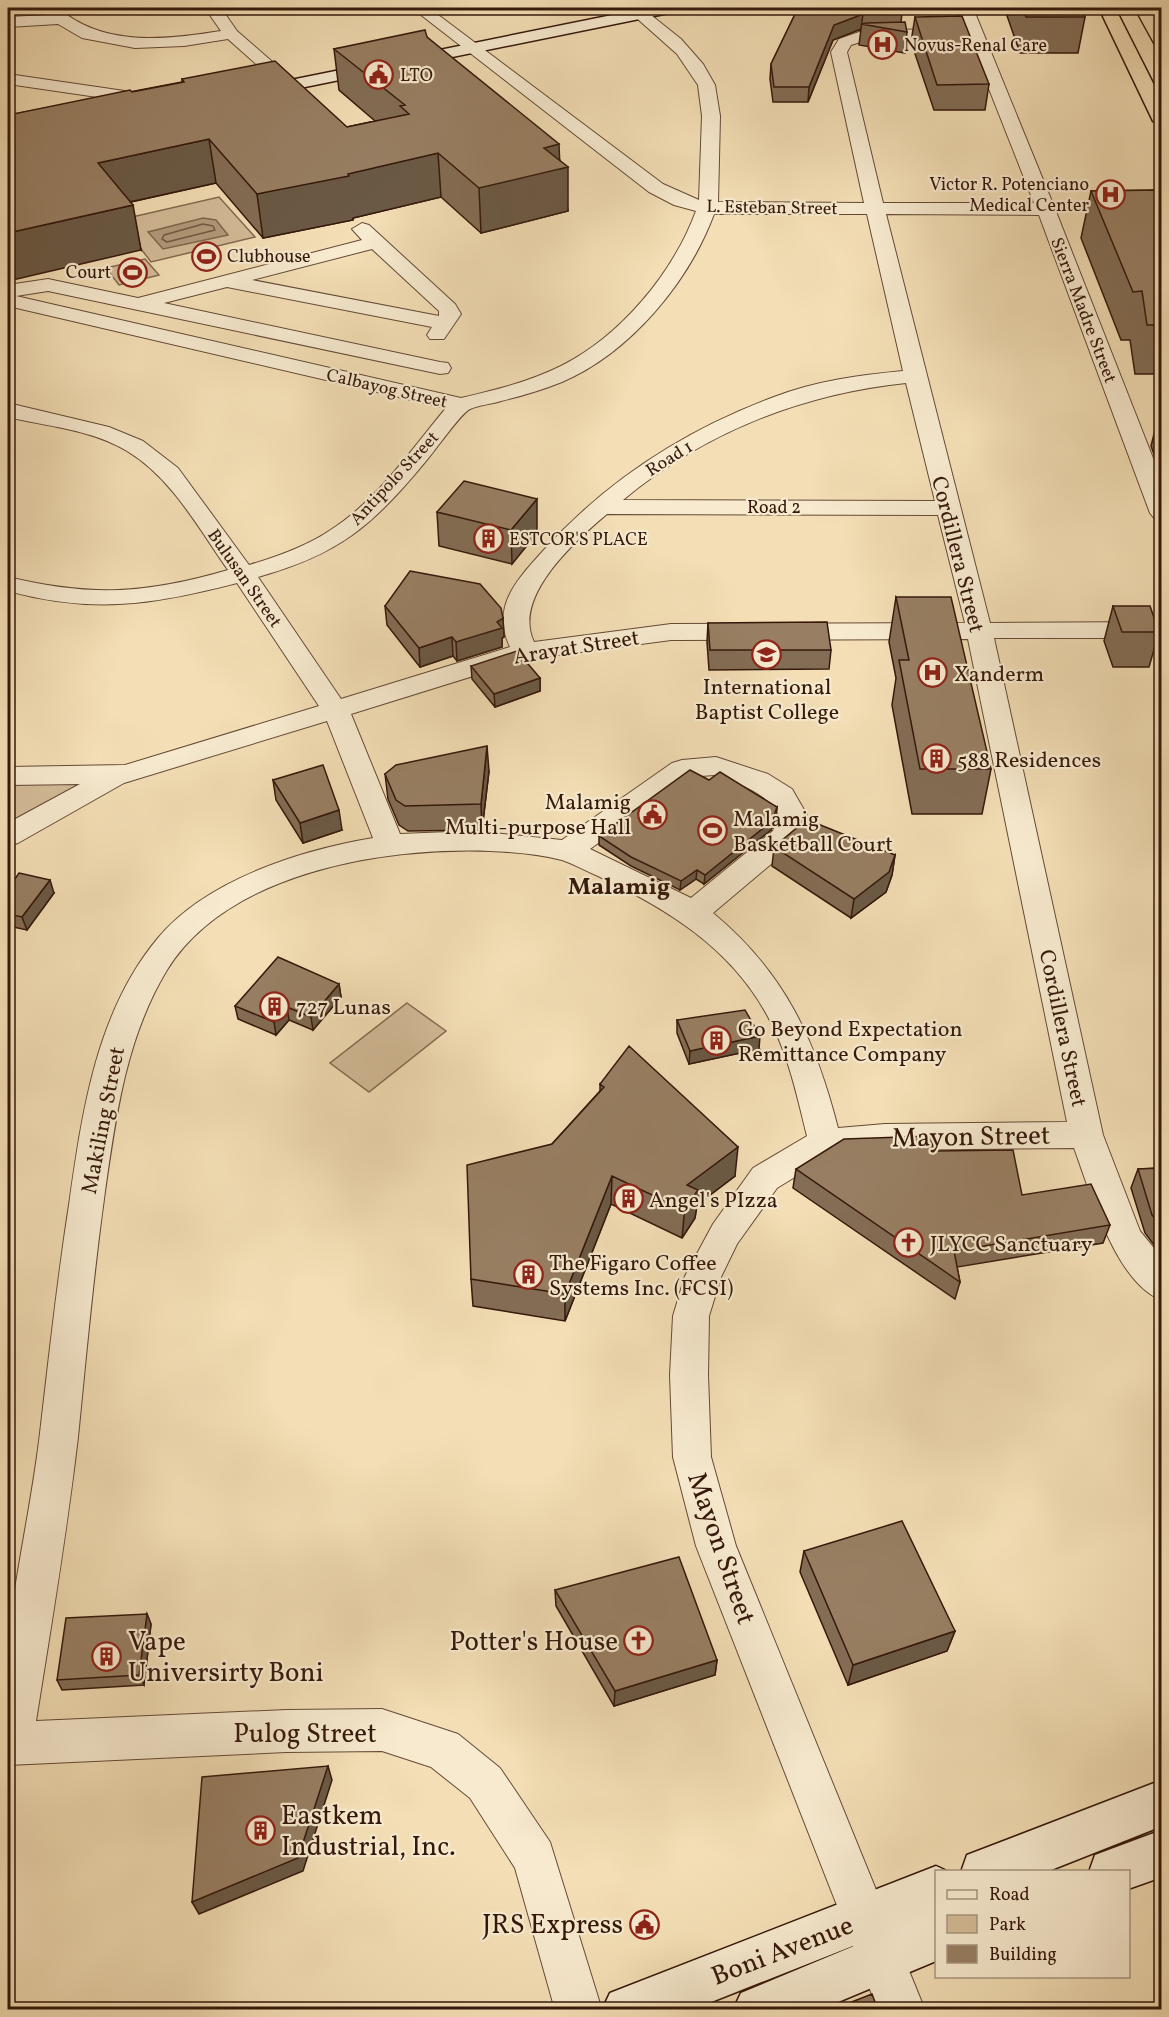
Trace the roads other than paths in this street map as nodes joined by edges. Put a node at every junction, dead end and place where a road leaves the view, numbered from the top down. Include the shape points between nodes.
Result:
1 (213, 8) edge
2 (420, 8) edge
3 (669, 8) edge
4 (965, 8) edge
5 (1107, 8) edge
6 (635, 10) edge
7 (54, 13) edge
8 (8, 22) edge
9 (973, 33) junction
10 (231, 34) junction
11 (471, 48) junction
12 (8, 79) edge
13 (290, 85) junction
14 (234, 96) edge
15 (166, 107) joint
16 (131, 117) edge
17 (1161, 121) edge
18 (707, 208) junction
19 (876, 209) junction
20 (1046, 209) junction
21 (303, 261) junction
22 (228, 281) junction
23 (8, 291) edge
24 (8, 300) edge
25 (138, 304) junction
26 (349, 305) junction
27 (446, 324) junction
28 (413, 363) junction
29 (440, 368) dead end
30 (915, 376) junction
31 (460, 405) junction
32 (8, 410) edge
33 (600, 507) junction
34 (948, 508) junction
35 (1161, 513) edge
36 (243, 574) junction
37 (8, 584) edge
38 (979, 630) junction
39 (1161, 630) edge
40 (525, 651) junction
41 (336, 711) junction
42 (126, 774) junction
43 (8, 776) edge
44 (8, 836) edge
45 (390, 846) junction
46 (567, 851) junction
47 (693, 913) junction
48 (1086, 1135) junction
49 (825, 1142) junction
50 (1161, 1285) edge
51 (9, 1744) edge
52 (1161, 1803) edge
53 (1161, 1853) edge
54 (989, 1870) edge
55 (1117, 1870) edge
56 (935, 1891) edge
57 (935, 1936) edge
58 (873, 1937) junction
59 (579, 2010) edge
60 (627, 2010) edge
61 (758, 2010) edge
62 (902, 2010) edge

1 - 10 street
2 - 11 street, L. Esteban Street
3 - 6 main road
4 - 9 street, Sierra Madre Street
5 - 17 highway
6 - 11 main road
6 - 18 street, Calbayog Street via 683,48 705,80 711,105
7 - 8 street
7 - 10 street via 91,34 141,43 183,42
9 - 19 street, Cordillera Street via 862,36 845,42 839,52
9 - 20 street, Sierra Madre Street
10 - 13 street
11 - 13 main road
11 - 18 street, L. Esteban Street via 656,188
12 - 15 street
13 - 14 main road
15 - 16 main road
18 - 19 street, L. Esteban Street
18 - 31 street, Calbayog Street via 690,245 654,299 614,339 561,375
19 - 20 street, L. Esteban Street
19 - 30 street, Cordillera Street
20 - 35 street, Sierra Madre Street
21 - 22 street
21 - 26 street
21 - 27 street via 369,235 448,308 452,314
22 - 25 street
22 - 26 street
23 - 25 street via 48,285
24 - 31 street, Calbayog Street
25 - 28 street
26 - 27 street
27 - 28 street
28 - 29 street
30 - 33 street, Road 1 via 835,387 750,413 677,452
30 - 34 street, Cordillera Street
31 - 36 street, Antipolo Street via 368,512 338,536 309,552
32 - 36 street, Bulusan Street via 101,432 135,446 170,473
33 - 34 street, Road 2
33 - 40 street, Road 1 via 552,555 522,597 515,626
34 - 38 street, Cordillera Street
36 - 37 street, Antipolo Street via 129,598 58,598
36 - 41 street, Bulusan Street
38 - 39 street, Arayat Street
38 - 40 street, Arayat Street via 671,632
38 - 48 street, Cordillera Street
40 - 41 street, Arayat Street
41 - 42 street, Arayat Street
41 - 45 street, Bulusan Street
42 - 43 street, Arayat Street
42 - 44 street
45 - 46 street, Makiling Street via 471,842
45 - 51 street, Makiling Street via 344,852 301,865 230,896 164,951 125,1019 109,1066 84,1216 54,1485
46 - 47 street, Makiling Street
46 - 47 street via 682,769 716,766 758,781 782,796 793,815 786,836
47 - 49 street, Makiling Street via 746,963 782,1011 798,1046
48 - 49 street, Mayon Street via 885,1137
48 - 50 street, Cordillera Street via 1125,1239
49 - 58 street, Mayon Street via 765,1178 725,1234 703,1276 690,1316 692,1457 716,1546
51 - 59 street, Pulog Street via 382,1730 443,1749 485,1783 534,1858
52 - 54 main road
53 - 55 main road
56 - 58 main road, Boni Avenue
57 - 58 main road, Boni Avenue
58 - 60 main road, Boni Avenue
58 - 61 main road, Boni Avenue
58 - 62 street, Mayon Street

